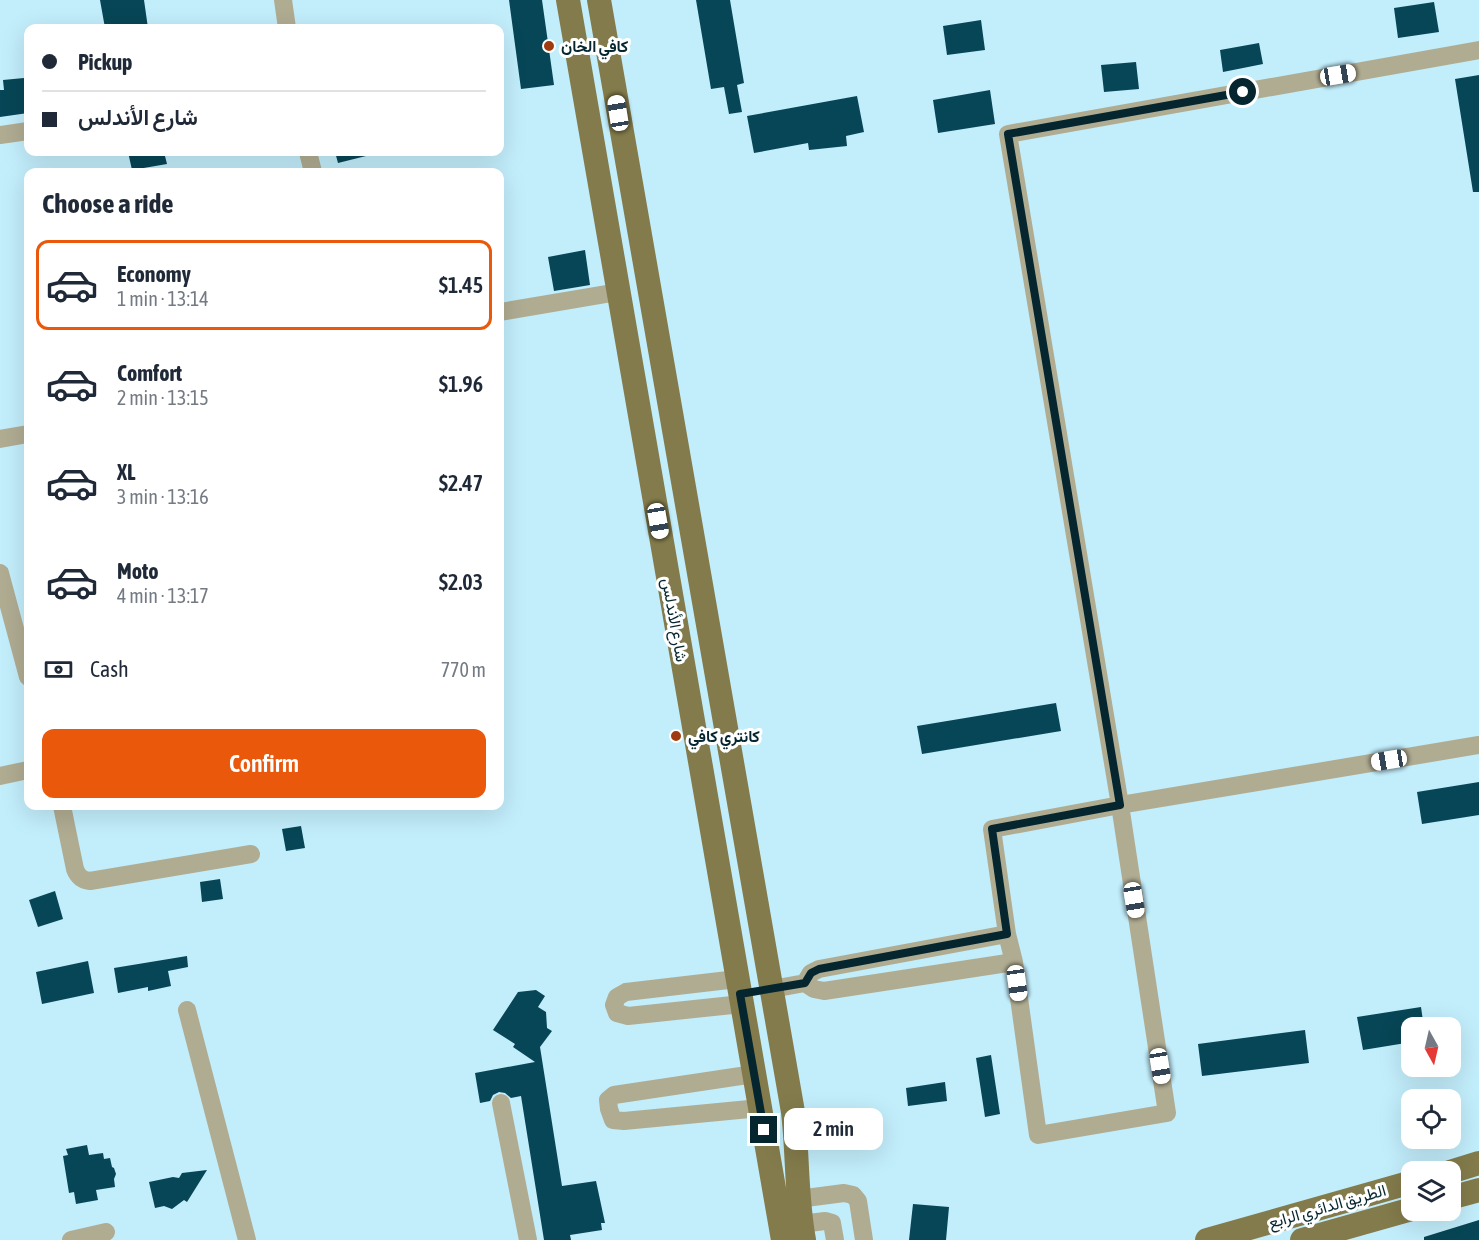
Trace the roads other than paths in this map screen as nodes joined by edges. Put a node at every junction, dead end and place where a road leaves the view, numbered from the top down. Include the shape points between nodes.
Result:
1 (283, 0) edge
2 (568, 0) edge
3 (599, 0) edge
4 (286, 24) edge
5 (1479, 50) edge
6 (24, 132) edge
7 (0, 135) edge
8 (618, 292) junction
9 (504, 311) edge
10 (24, 435) edge
11 (0, 439) edge
12 (0, 573) edge
13 (24, 661) edge
14 (1479, 745) edge
15 (24, 771) edge
16 (0, 776) edge
17 (1120, 805) junction
18 (63, 810) edge
19 (251, 854) dead end
20 (1007, 934) junction
21 (1014, 962) junction
22 (805, 983) junction
23 (772, 989) junction
24 (740, 992) junction
25 (188, 1010) dead end
26 (754, 1074) junction
27 (501, 1103) dead end
28 (760, 1108) junction
29 (1479, 1163) edge
30 (1461, 1169) edge
31 (1401, 1185) edge
32 (1479, 1190) edge
33 (1461, 1195) edge
34 (798, 1199) junction
35 (1401, 1212) edge
36 (106, 1232) dead end
37 (802, 1232) edge
38 (71, 1240) edge
39 (247, 1240) edge
40 (528, 1240) edge
41 (783, 1240) edge
42 (835, 1240) edge
43 (864, 1240) edge
44 (1207, 1240) edge
45 (1302, 1240) edge

1 - 4 street
2 - 8 main road, شارع الأندلس
3 - 23 main road, شارع الأندلس
5 - 17 street via 1008,134
6 - 7 street
8 - 9 street
8 - 24 main road, شارع الأندلس
10 - 11 street
12 - 13 street
14 - 17 street
15 - 16 street
17 - 20 street via 992,829
17 - 21 street via 1167,1113 1038,1135
18 - 19 street via 75,869 84,880
20 - 21 street
20 - 22 street via 819,969
21 - 22 street via 824,991
22 - 23 street
23 - 24 main road
23 - 34 main road, شارع الأندلس via 796,1134
24 - 24 street via 626,992 617,997 614,1005 617,1013 628,1016
24 - 26 main road, شارع الأندلس
25 - 39 street
26 - 28 main road, شارع الأندلس
26 - 28 street via 614,1095 608,1100 609,1109 614,1119 624,1121
27 - 40 street
28 - 41 main road, شارع الأندلس
29 - 30 main road
31 - 44 main road, الطريق الدائري الرابع
32 - 33 main road
34 - 37 main road, شارع الأندلس
34 - 43 street via 853,1195 858,1201
35 - 45 main road, الطريق الدائري الرابع
36 - 38 street
37 - 42 street via 825,1221 832,1223

